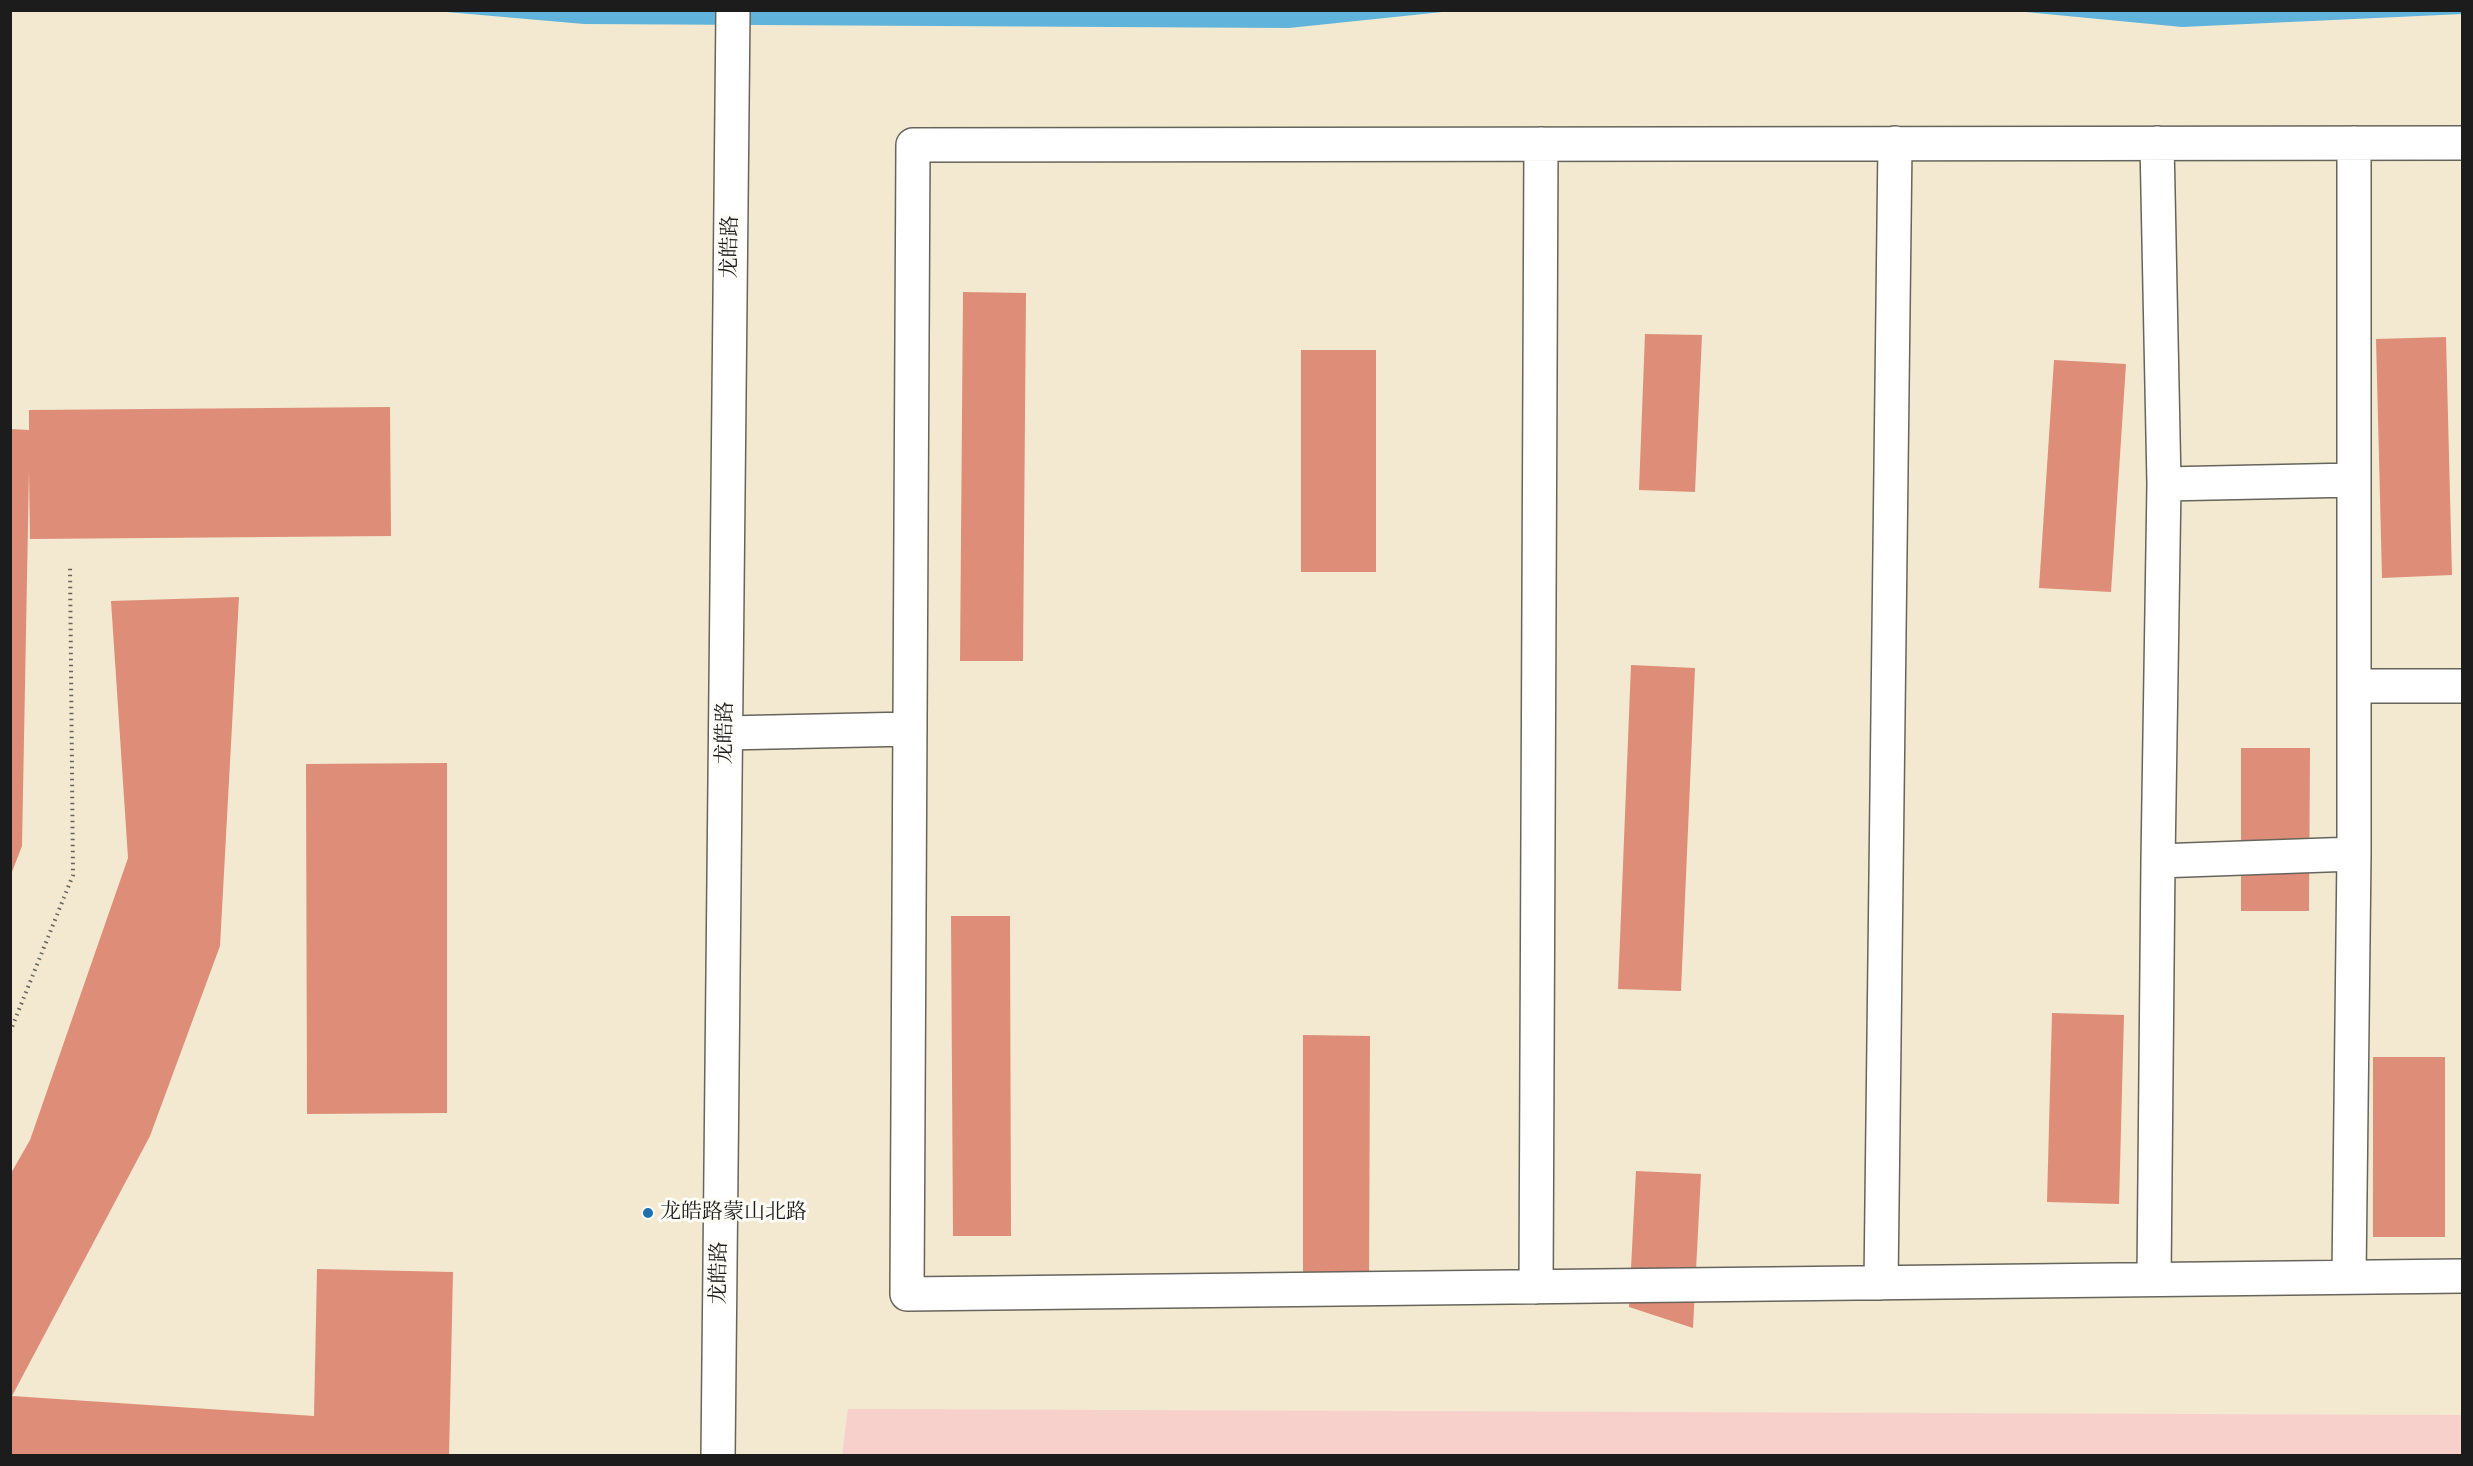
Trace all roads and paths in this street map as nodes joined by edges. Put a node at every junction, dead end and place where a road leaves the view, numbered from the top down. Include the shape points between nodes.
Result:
1 (733, 23) edge
2 (2463, 142) edge
3 (1895, 143) junction
4 (2157, 143) junction
5 (2354, 143) junction
6 (1541, 144) junction
7 (2354, 480) junction
8 (2164, 484) junction
9 (70, 566) dead end
10 (2355, 686) junction
11 (2463, 686) edge
12 (910, 729) junction
13 (726, 734) junction
14 (2354, 854) junction
15 (2158, 861) junction
16 (10, 1032) edge
17 (2463, 1276) edge
18 (2349, 1277) junction
19 (2154, 1279) junction
20 (1881, 1283) junction
21 (1536, 1287) junction
22 (718, 1455) edge

1 - 13 street, 龙皓路
2 - 5 street
3 - 4 street
3 - 6 street
3 - 20 street
4 - 5 street
4 - 8 street
5 - 7 street
6 - 12 street via 913,145
6 - 21 street
7 - 8 street
7 - 10 street
8 - 15 street
9 - 16 path via 73,875
10 - 11 street
10 - 14 street
12 - 13 street
12 - 21 street via 907,1294
13 - 22 street, 龙皓路
14 - 15 street
14 - 18 street
15 - 19 street
17 - 18 street
18 - 19 street
19 - 20 street
20 - 21 street

